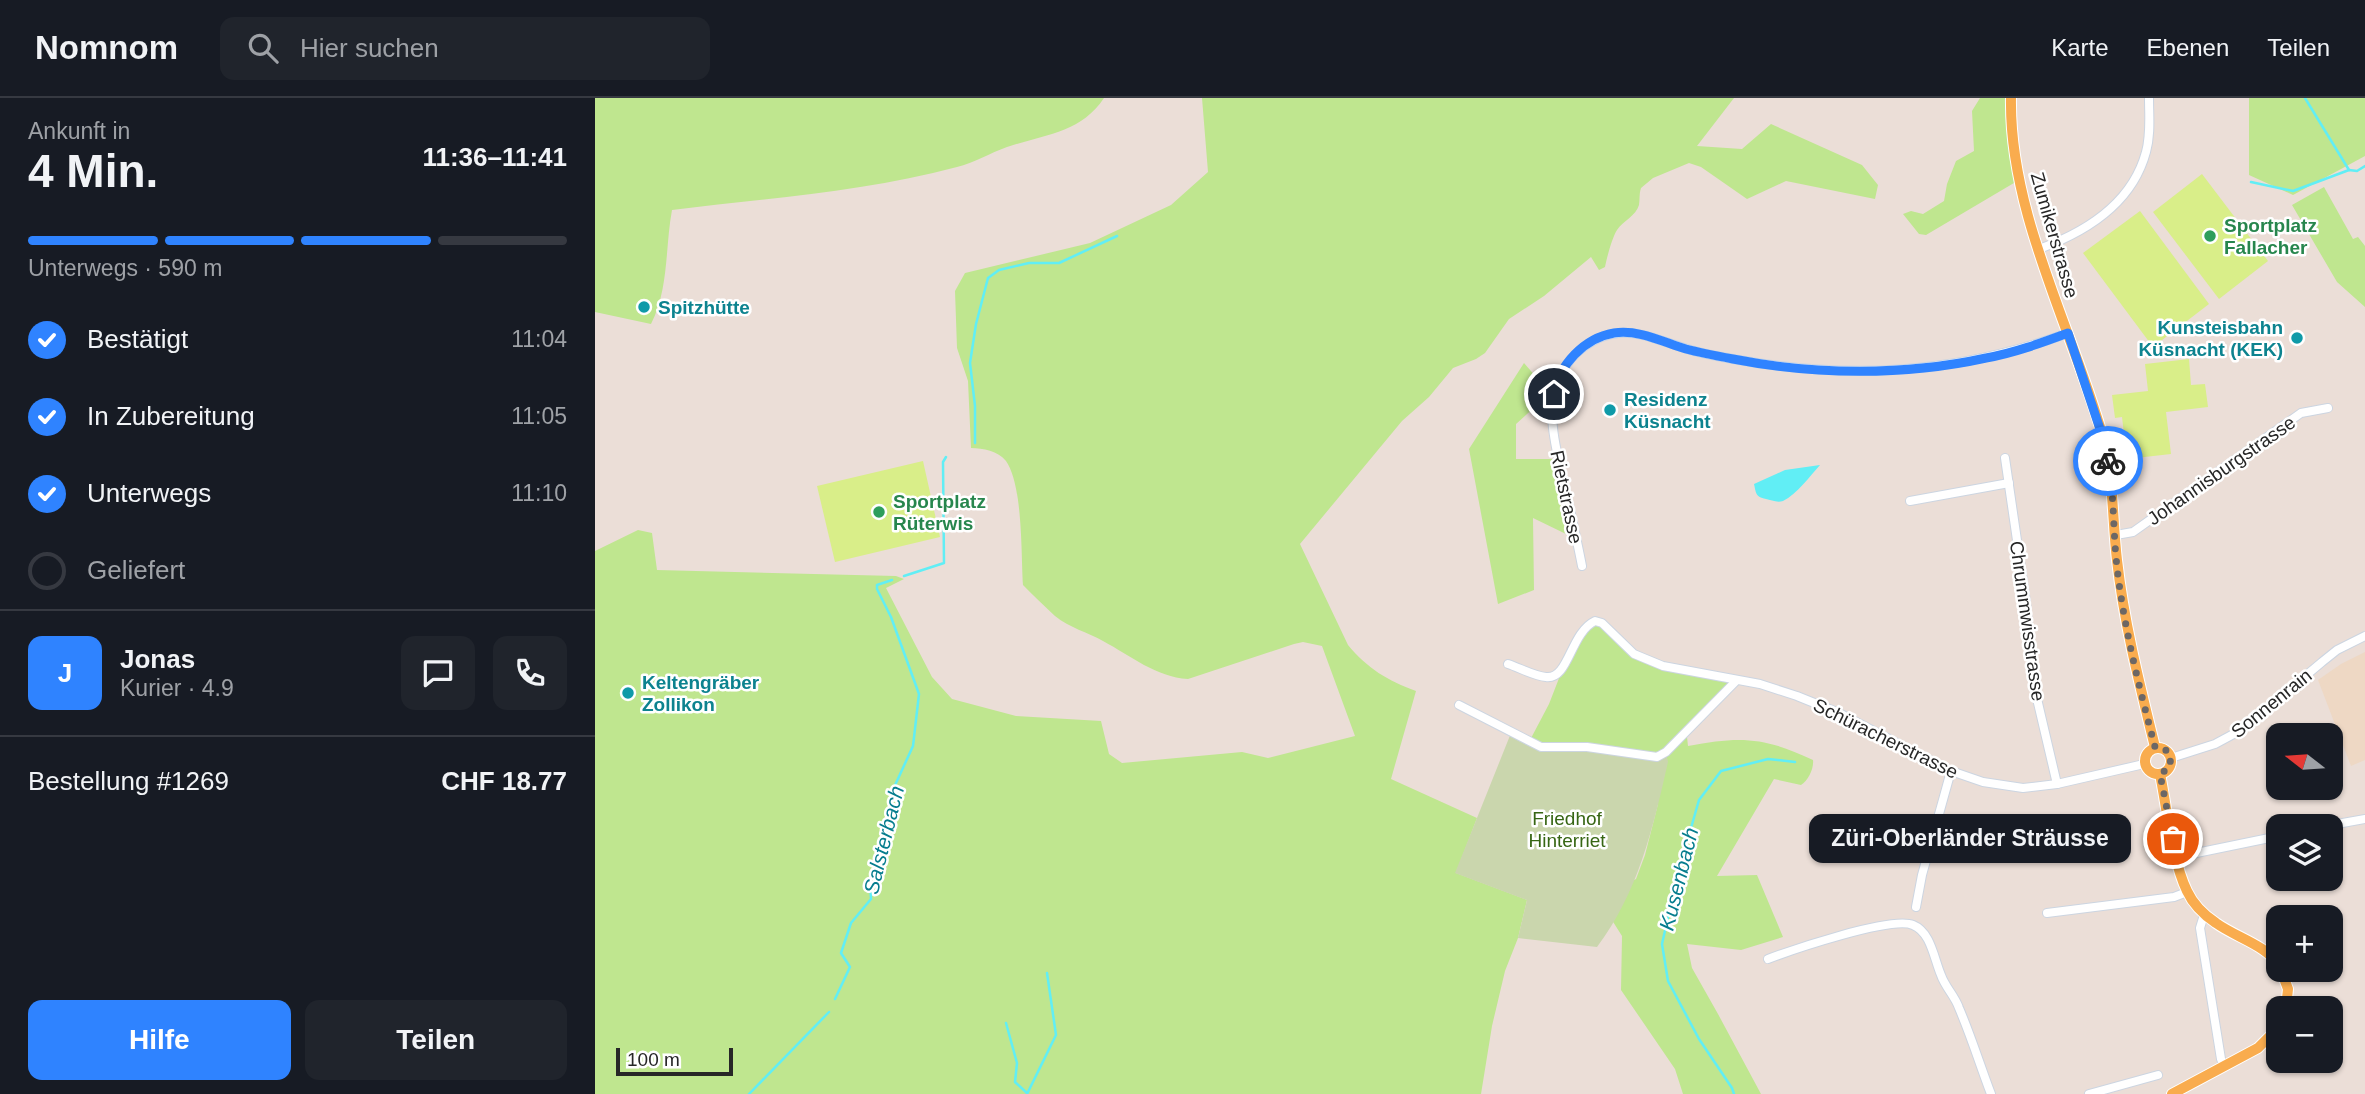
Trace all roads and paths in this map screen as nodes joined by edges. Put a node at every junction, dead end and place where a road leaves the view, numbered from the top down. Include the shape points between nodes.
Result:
1 (2011, 98) edge
2 (2149, 98) edge
3 (2039, 249) junction
4 (2068, 333) junction
5 (2328, 408) dead end
6 (2005, 458) dead end
7 (2009, 483) junction
8 (1909, 502) dead end
9 (2116, 535) junction
10 (1582, 566) dead end
11 (2365, 636) edge
12 (1508, 664) dead end
13 (1736, 681) junction
14 (1459, 705) dead end
15 (2155, 747) junction
16 (2171, 758) junction
17 (2144, 764) junction
18 (1951, 771) junction
19 (2160, 774) junction
20 (2057, 784) junction
21 (2365, 819) edge
22 (2343, 823) edge
23 (2266, 839) edge
24 (2177, 857) junction
25 (2187, 892) junction
26 (1916, 908) dead end
27 (2047, 913) dead end
28 (2204, 915) junction
29 (2266, 954) edge
30 (1768, 959) dead end
31 (2266, 1040) edge
32 (2224, 1066) junction
33 (2158, 1075) dead end
34 (1990, 1094) edge
35 (2089, 1094) edge
36 (2172, 1094) edge

1 - 3 main road, Zumikerstrasse via 2014,152
2 - 3 street via 2146,151 2124,194 2088,227
3 - 4 main road, Zumikerstrasse
4 - 9 main road, Zumikerstrasse via 2102,435
4 - 10 street, Rietstrasse via 1971,361 1845,372 1733,359 1639,334 1623,332 1598,338 1569,361 1552,405
5 - 9 street, Johannisburgstrasse via 2301,412 2133,532
6 - 7 street, Chrummwisstrasse
7 - 8 street
7 - 20 street, Chrummwisstrasse via 2034,686
9 - 15 main road, Zumikerstrasse via 2123,602
11 - 16 street, Sonnenrain via 2337,650 2241,730
12 - 13 street, Schüracherstrasse via 1554,676 1564,667 1581,631 1594,621 1602,623 1634,654 1663,666
13 - 14 street via 1657,757 1587,747 1541,747
13 - 18 street, Schüracherstrasse via 1760,684 1839,713
15 - 16 main road via 2165,749
15 - 17 main road via 2146,753
16 - 19 main road via 2169,768
17 - 19 main road via 2150,772
17 - 20 street, Schüracherstrasse
18 - 20 street, Schüracherstrasse via 2023,788
18 - 26 street
19 - 24 main road
21 - 22 street
23 - 24 street
24 - 25 main road
25 - 27 street
25 - 28 main road
28 - 29 main road
28 - 32 street via 2200,928
30 - 34 street via 1874,928 1901,922 1914,925 1924,934 1958,1005
31 - 32 main road
32 - 36 main road
33 - 35 street

